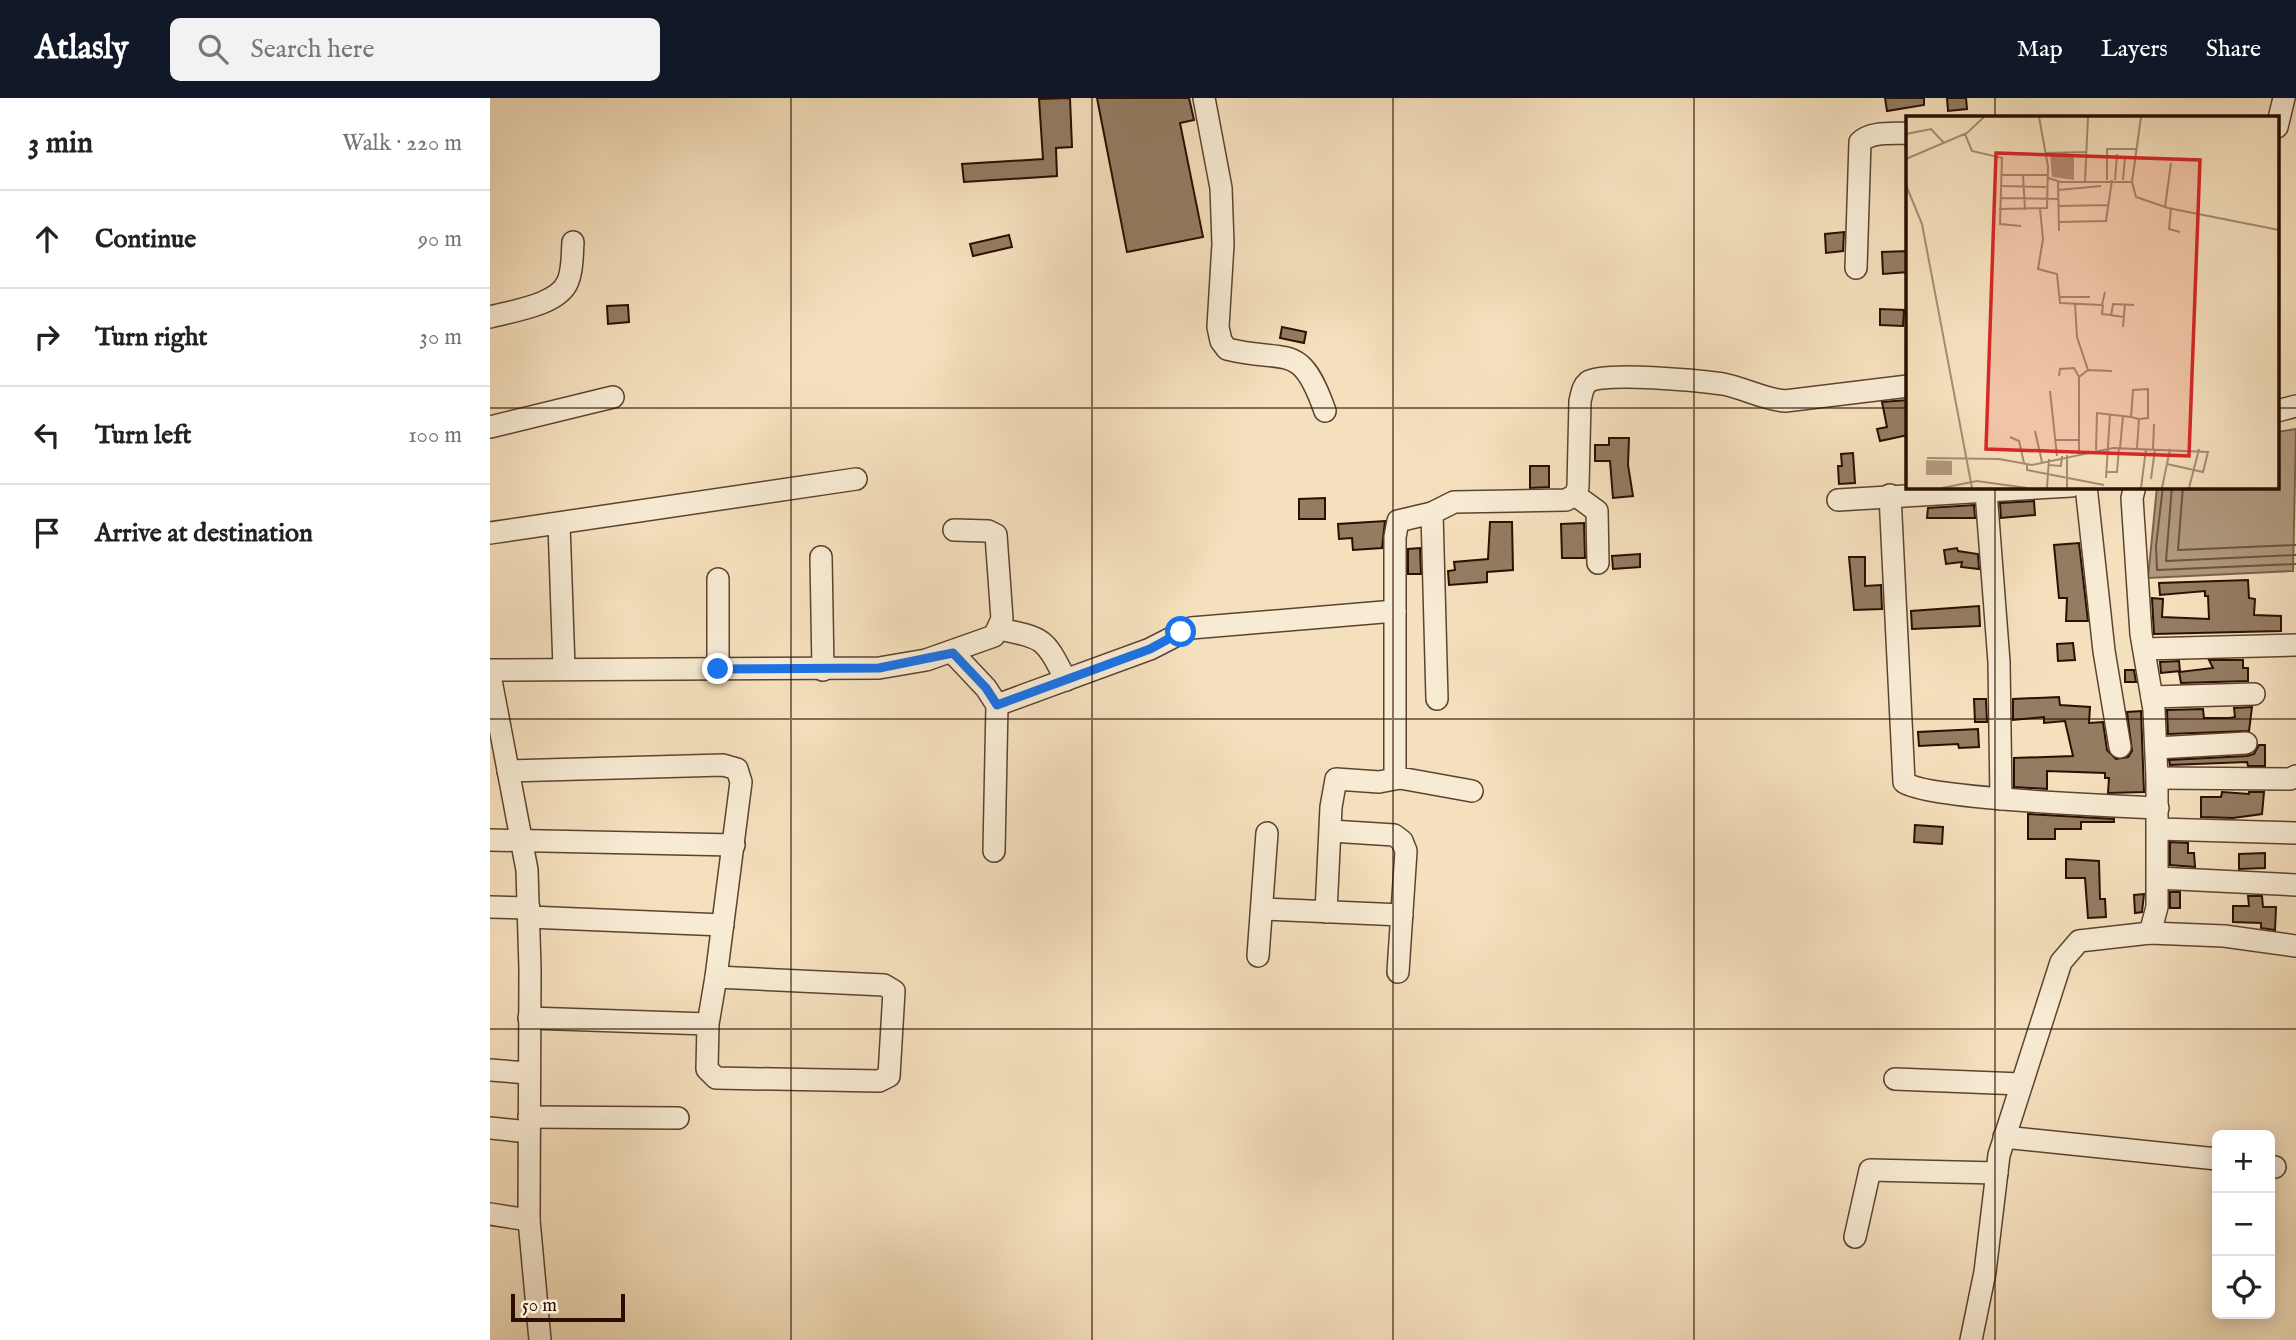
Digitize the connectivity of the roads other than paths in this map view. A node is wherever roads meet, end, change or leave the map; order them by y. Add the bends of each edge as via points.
1 (1204, 98) edge
2 (2284, 98) edge
3 (2278, 123) edge
4 (1906, 133) edge
5 (573, 242) dead end
6 (1856, 268) dead end
7 (490, 317) edge
8 (1906, 386) edge
9 (613, 397) dead end
10 (2296, 406) edge
11 (1325, 411) dead end
12 (2278, 411) edge
13 (490, 427) edge
14 (856, 479) dead end
15 (2031, 488) edge
16 (2086, 488) edge
17 (2135, 488) edge
18 (1986, 492) junction
19 (1575, 495) junction
20 (1889, 495) junction
21 (1838, 500) dead end
22 (1432, 513) junction
23 (559, 524) junction
24 (954, 530) dead end
25 (490, 533) edge
26 (821, 556) dead end
27 (1598, 563) dead end
28 (718, 579) dead end
29 (1395, 611) junction
30 (1000, 629) junction
31 (2296, 645) edge
32 (2144, 649) junction
33 (953, 653) junction
34 (564, 668) junction
35 (718, 669) junction
36 (490, 670) edge
37 (822, 670) junction
38 (490, 675) edge
39 (1066, 680) junction
40 (2254, 694) dead end
41 (2152, 696) junction
42 (1437, 699) dead end
43 (997, 705) junction
44 (2246, 743) dead end
45 (2120, 747) dead end
46 (2156, 748) junction
47 (508, 771) junction
48 (2296, 776) edge
49 (2157, 778) junction
50 (1400, 779) junction
51 (1472, 791) dead end
52 (2001, 799) junction
53 (2158, 819) junction
54 (1331, 831) junction
55 (1267, 833) dead end
56 (2296, 833) edge
57 (490, 839) edge
58 (521, 841) junction
59 (734, 845) junction
60 (994, 851) dead end
61 (2158, 878) junction
62 (2296, 885) edge
63 (490, 907) edge
64 (1263, 909) junction
65 (1326, 912) junction
66 (529, 913) junction
67 (1402, 915) junction
68 (723, 925) junction
69 (2150, 933) junction
70 (2296, 946) edge
71 (1258, 956) dead end
72 (1398, 972) dead end
73 (716, 977) junction
74 (529, 1018) junction
75 (708, 1024) junction
76 (490, 1070) edge
77 (528, 1073) junction
78 (1895, 1079) dead end
79 (2021, 1084) junction
80 (678, 1118) dead end
81 (529, 1124) junction
82 (490, 1128) edge
83 (2004, 1137) junction
84 (2212, 1158) edge
85 (1997, 1172) junction
86 (490, 1214) edge
87 (529, 1220) junction
88 (1855, 1237) dead end
89 (540, 1340) edge
90 (1971, 1340) edge

1 - 11 street via 1221,188 1220,341 1227,349 1289,359 1303,367 1313,377
2 - 3 street
4 - 6 street via 1877,134 1860,142
5 - 7 street via 570,275 561,292
8 - 19 street via 1785,401 1724,385 1632,377 1590,380 1580,401
9 - 13 street
10 - 12 street
14 - 23 street
15 - 18 street
16 - 45 street
17 - 32 street
18 - 20 street
18 - 52 street via 1999,662
19 - 22 street via 1566,500 1454,502
19 - 27 street via 1597,511
20 - 21 street
20 - 52 street via 1904,782 1920,789
22 - 29 street via 1403,518 1396,527
22 - 42 street
23 - 25 street
23 - 34 street
24 - 30 street via 996,535
26 - 37 street
28 - 35 street
29 - 39 street via 1191,628 1150,649
29 - 50 street via 1393,766
30 - 33 street via 994,636
30 - 39 street via 1040,638
31 - 32 street
32 - 41 street
33 - 37 street via 879,668
33 - 43 street
34 - 35 street
34 - 36 street
35 - 37 street
38 - 47 street
39 - 43 street
40 - 41 street
41 - 46 street
43 - 60 street
44 - 46 street
46 - 49 street
47 - 58 street
47 - 59 street via 731,766 741,782
48 - 49 street
49 - 53 street
50 - 51 street
50 - 54 street via 1336,779
52 - 53 street
53 - 56 street
53 - 61 street
54 - 65 street
54 - 67 street via 1394,835 1402,841 1406,851
55 - 64 street
57 - 58 street
58 - 59 street
58 - 66 street
59 - 68 street
61 - 62 street
61 - 69 street
63 - 66 street
64 - 65 street
64 - 71 street
65 - 67 street
66 - 68 street
66 - 74 street
67 - 72 street
68 - 73 street
69 - 70 street via 2224,936
69 - 79 street via 2079,941 2061,962
73 - 75 street
73 - 75 street via 890,986 894,997 890,1076 878,1081 716,1078 706,1069
74 - 75 street
74 - 77 street
76 - 77 street
77 - 81 street
78 - 79 street
79 - 83 street
80 - 81 street
81 - 82 street
81 - 87 street
83 - 84 street
83 - 85 street
85 - 88 street via 1870,1170
85 - 90 street
86 - 87 street
87 - 89 street

